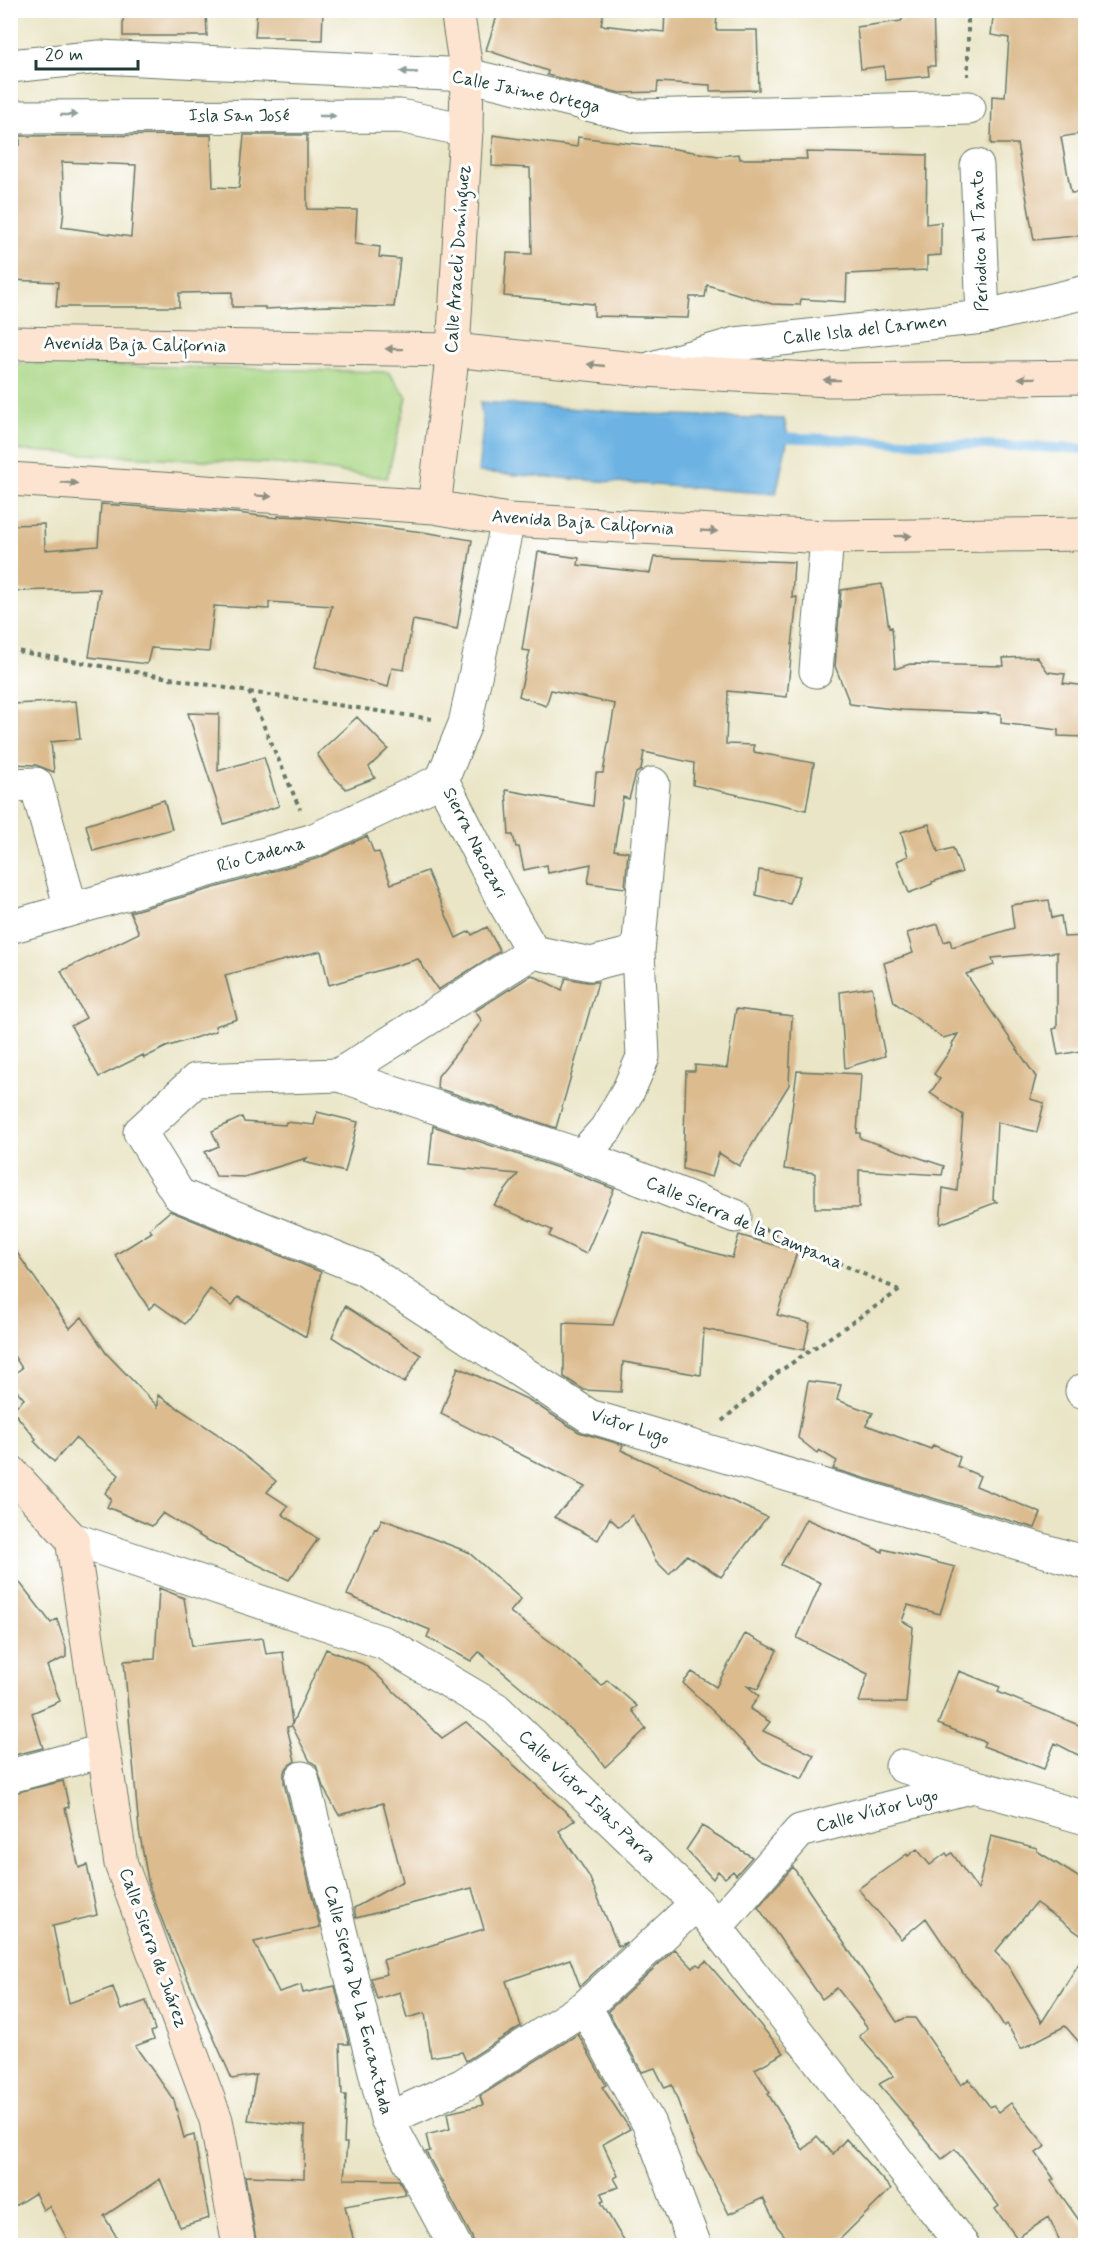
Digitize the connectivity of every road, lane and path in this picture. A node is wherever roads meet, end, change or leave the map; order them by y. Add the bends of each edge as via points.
1 (457, 10) edge
2 (10, 66) edge
3 (467, 75) junction
4 (969, 108) dead end
5 (10, 117) edge
6 (466, 130) junction
7 (978, 165) dead end
8 (1086, 292) edge
9 (983, 317) junction
10 (10, 343) edge
11 (453, 350) junction
12 (644, 370) junction
13 (1086, 377) edge
14 (10, 479) edge
15 (434, 507) junction
16 (508, 520) junction
17 (1086, 534) edge
18 (827, 537) junction
19 (10, 650) edge
20 (816, 671) dead end
21 (249, 692) junction
22 (465, 724) junction
23 (442, 780) junction
24 (653, 784) dead end
25 (10, 785) edge
26 (314, 840) junction
27 (72, 908) junction
28 (10, 927) edge
29 (534, 952) junction
30 (638, 952) junction
31 (339, 1075) junction
32 (582, 1156) junction
33 (735, 1216) joint
34 (691, 1447) junction
35 (10, 1471) edge
36 (72, 1539) junction
37 (1086, 1563) edge
38 (104, 1751) junction
39 (902, 1766) dead end
40 (10, 1776) edge
41 (302, 1778) dead end
42 (973, 1786) junction
43 (1086, 1818) edge
44 (706, 1915) junction
45 (585, 2007) junction
46 (387, 2119) junction
47 (239, 2246) edge
48 (455, 2246) edge
49 (695, 2246) edge
50 (963, 2246) edge

1 - 3 main road, Calle Araceli Domínguez
3 -> 2 street, Calle Jaime Ortega via 100,57
3 - 4 street, Calle Jaime Ortega via 637,116
3 - 6 main road, Calle Araceli Domínguez
5 -> 6 street, Isla San José via 400,116
6 - 11 main road, Calle Araceli Domínguez
7 - 9 street, Periodico al Tanto
8 - 9 street, Calle Isla del Carmen
9 - 12 street, Calle Isla del Carmen via 735,344
11 -> 10 main road, Avenida Baja California
12 -> 11 main road, Avenida Baja California
11 - 15 main road, Calle Araceli Domínguez
13 -> 12 main road, Avenida Baja California via 829,380
14 -> 15 main road, Avenida Baja California
15 - 16 main road, Avenida Baja California
16 -> 18 main road, Avenida Baja California
16 - 22 street, Sierra Nacozari
18 -> 17 main road, Avenida Baja California
18 - 20 street
19 - 21 path
21 - 22 path
21 - 26 path
22 - 23 street, Sierra Nacozari
23 - 26 street, Río Cadena
23 - 29 street, Sierra Nacozari
24 - 30 street
25 - 27 street via 36,784
26 - 27 street, Río Cadena
27 - 28 street, Río Cadena
29 - 30 street via 591,964
29 - 31 street
30 - 32 street via 643,1057 606,1129
31 - 32 street, Calle Sierra de la Campana
31 - 34 street, Victor Lugo via 196,1080 140,1132 179,1195 364,1269 589,1416
32 - 33 street, Calle Sierra de la Campana
33 - 34 path, Calle Sierra de la Campana via 900,1290 777,1373
34 - 37 street, Victor Lugo
35 - 36 main road
36 - 38 main road, Calle Sierra de Juárez
36 - 44 street, Calle Víctor Islas Parra via 384,1643 496,1709
38 - 40 street
38 - 47 main road, Calle Sierra de Juárez via 121,1864 216,2120
39 - 42 street, Calle Víctor Lugo
41 - 46 street, Calle Sierra De La Encantada
42 - 43 street, Calle Víctor Lugo
42 - 44 street, Calle Víctor Lugo via 800,1831
44 - 45 street, Calle Víctor Lugo
44 - 50 street, Calle Víctor Islas Parra
45 - 46 street, Calle Víctor Lugo via 463,2085
45 - 49 street via 649,2124
46 - 48 street, Calle Sierra De La Encantada

